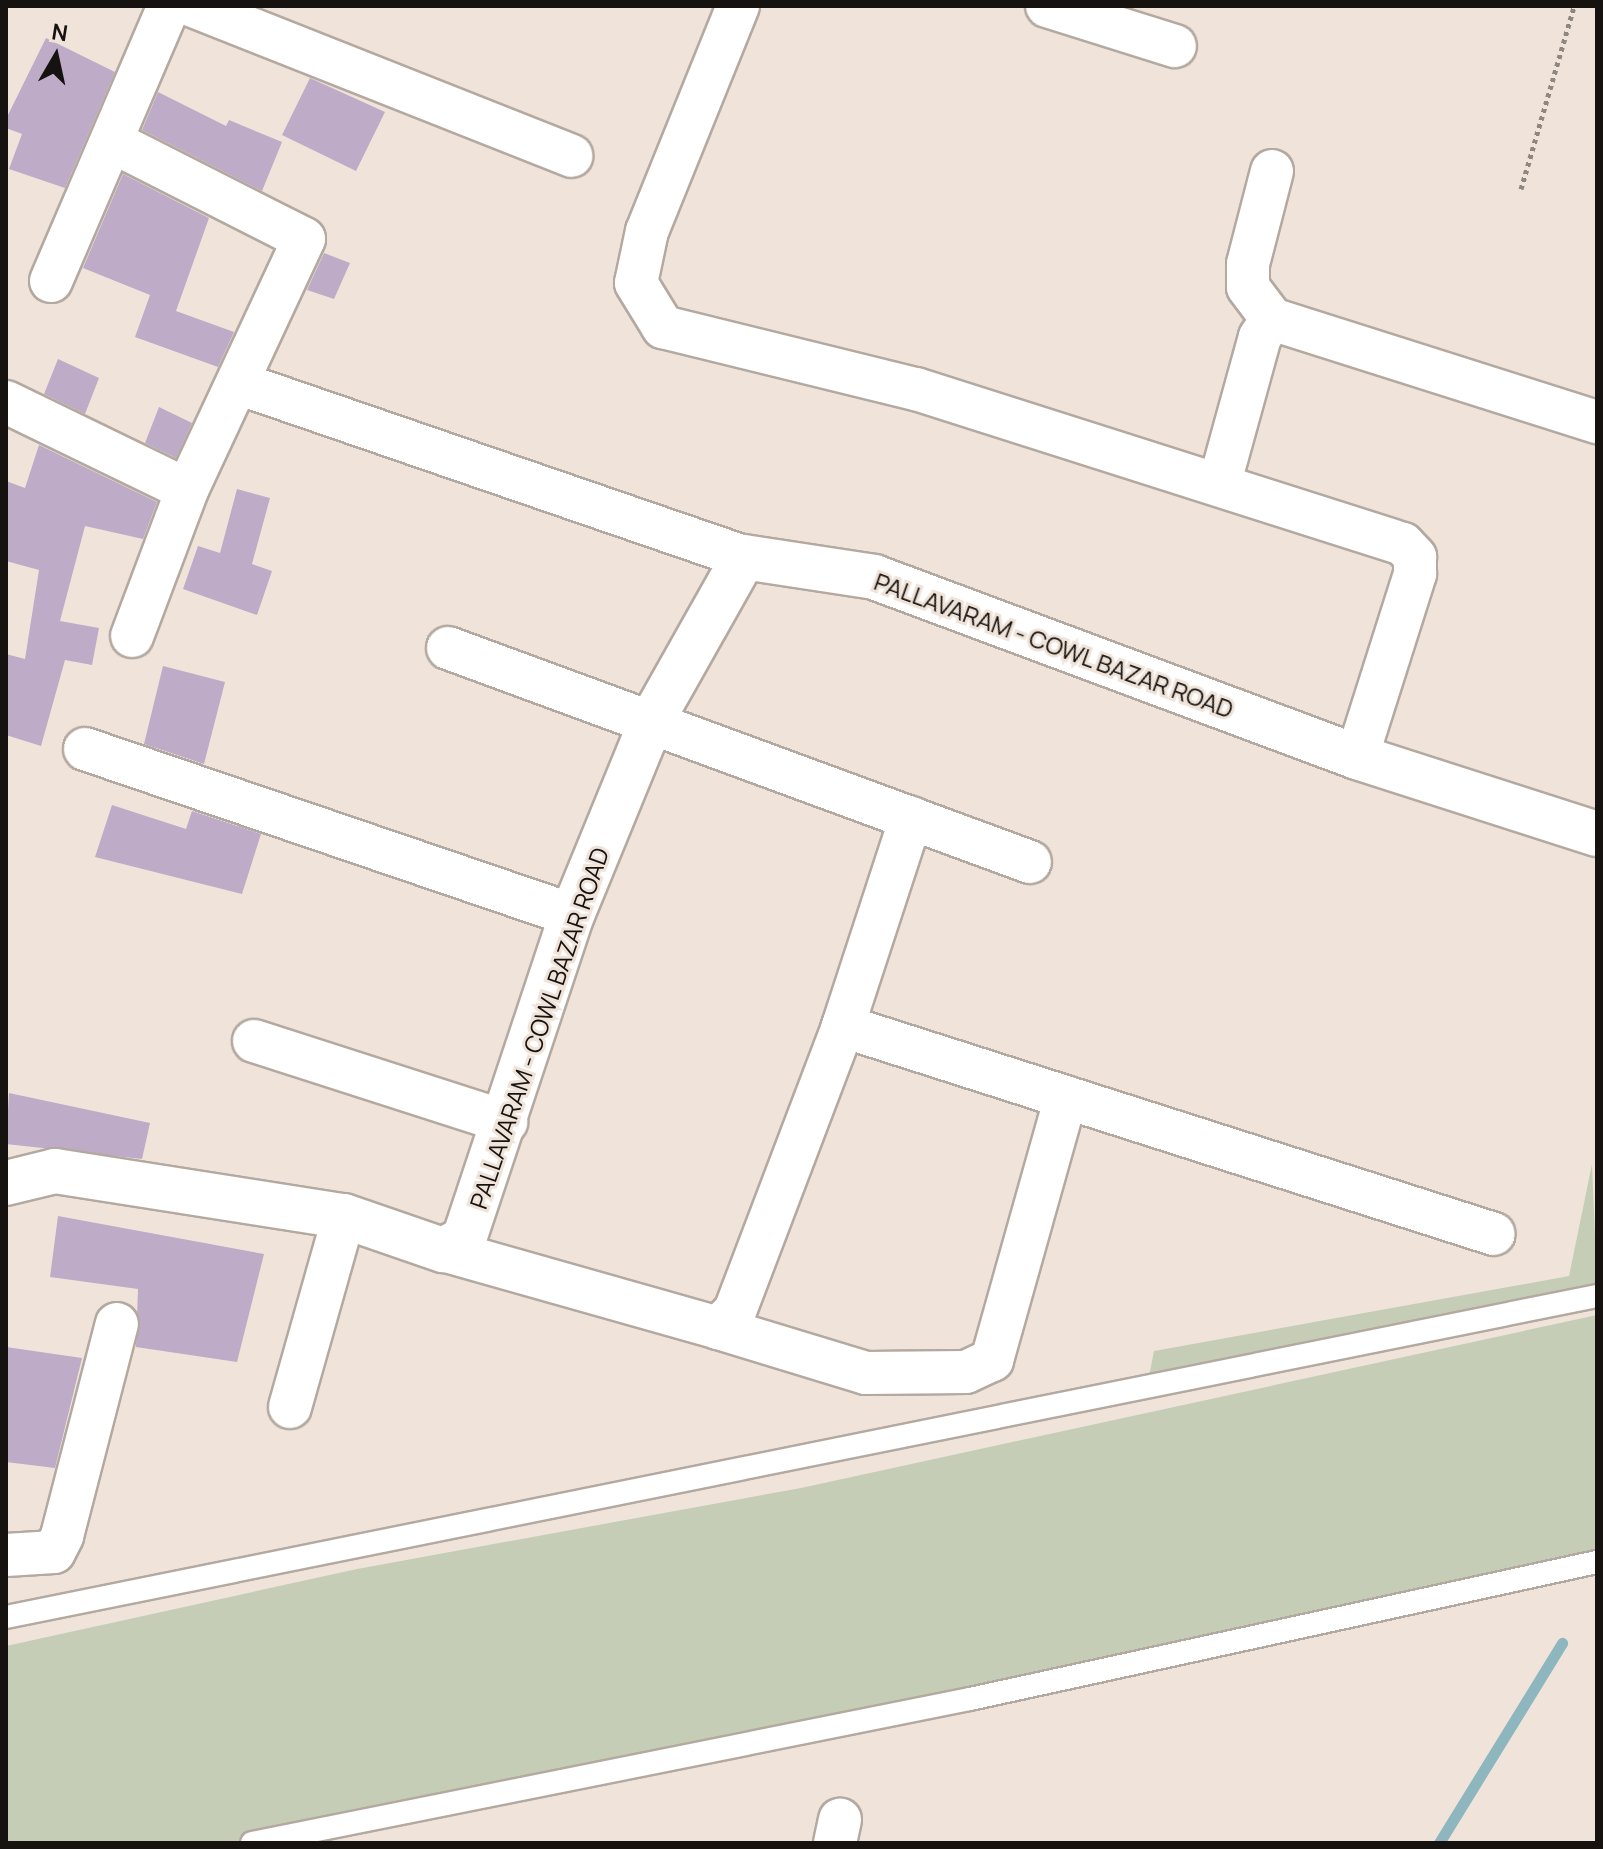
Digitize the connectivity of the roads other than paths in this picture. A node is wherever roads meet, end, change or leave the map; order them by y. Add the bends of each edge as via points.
1 (169, 6) edge
2 (193, 6) edge
3 (738, 6) edge
4 (1047, 6) edge
5 (1175, 46) dead end
6 (113, 142) junction
7 (571, 156) dead end
8 (1272, 171) dead end
9 (51, 281) dead end
10 (1272, 319) junction
11 (238, 383) junction
12 (6, 402) edge
13 (1597, 422) edge
14 (1220, 482) junction
15 (187, 490) junction
16 (744, 557) junction
17 (132, 636) dead end
18 (448, 648) dead end
19 (651, 722) junction
20 (85, 749) dead end
21 (1357, 757) junction
22 (911, 818) junction
23 (1597, 834) edge
24 (1030, 862) dead end
25 (572, 915) junction
26 (843, 1026) junction
27 (254, 1041) dead end
28 (1066, 1097) junction
29 (506, 1122) junction
30 (6, 1183) edge
31 (344, 1216) junction
32 (1494, 1234) dead end
33 (443, 1250) junction
34 (1597, 1296) edge
35 (117, 1324) dead end
36 (718, 1328) junction
37 (290, 1407) dead end
38 (6, 1555) edge
39 (1597, 1562) edge
40 (6, 1617) edge
41 (252, 1843) edge

1 - 6 street
2 - 7 street
3 - 14 street via 647,231 636,283 663,327 916,389
4 - 5 street
6 - 9 street
6 - 11 street via 304,239
8 - 10 street via 1248,264 1248,287
10 - 13 street
10 - 14 street via 1260,337
11 - 15 street
11 - 16 street
12 - 15 street
14 - 21 street via 1403,544 1415,557
15 - 17 street
16 - 19 street, PALLAVARAM - COWL BAZAR ROAD
16 - 21 street, PALLAVARAM - COWL BAZAR ROAD via 874,577
18 - 19 street
19 - 22 street
19 - 25 street, PALLAVARAM - COWL BAZAR ROAD
20 - 25 street
21 - 23 street, PALLAVARAM - COWL BAZAR ROAD
22 - 24 street
22 - 26 street
25 - 29 street, PALLAVARAM - COWL BAZAR ROAD
26 - 28 street
26 - 36 street via 735,1311
27 - 29 street
28 - 32 street
28 - 36 street via 992,1360 966,1372 866,1373
29 - 33 street, PALLAVARAM - COWL BAZAR ROAD via 475,1218 464,1239
30 - 31 street via 55,1171
31 - 33 street
31 - 37 street
33 - 36 street
34 - 40 lane
35 - 38 street via 58,1544 36,1558
39 - 41 lane via 970,1699

